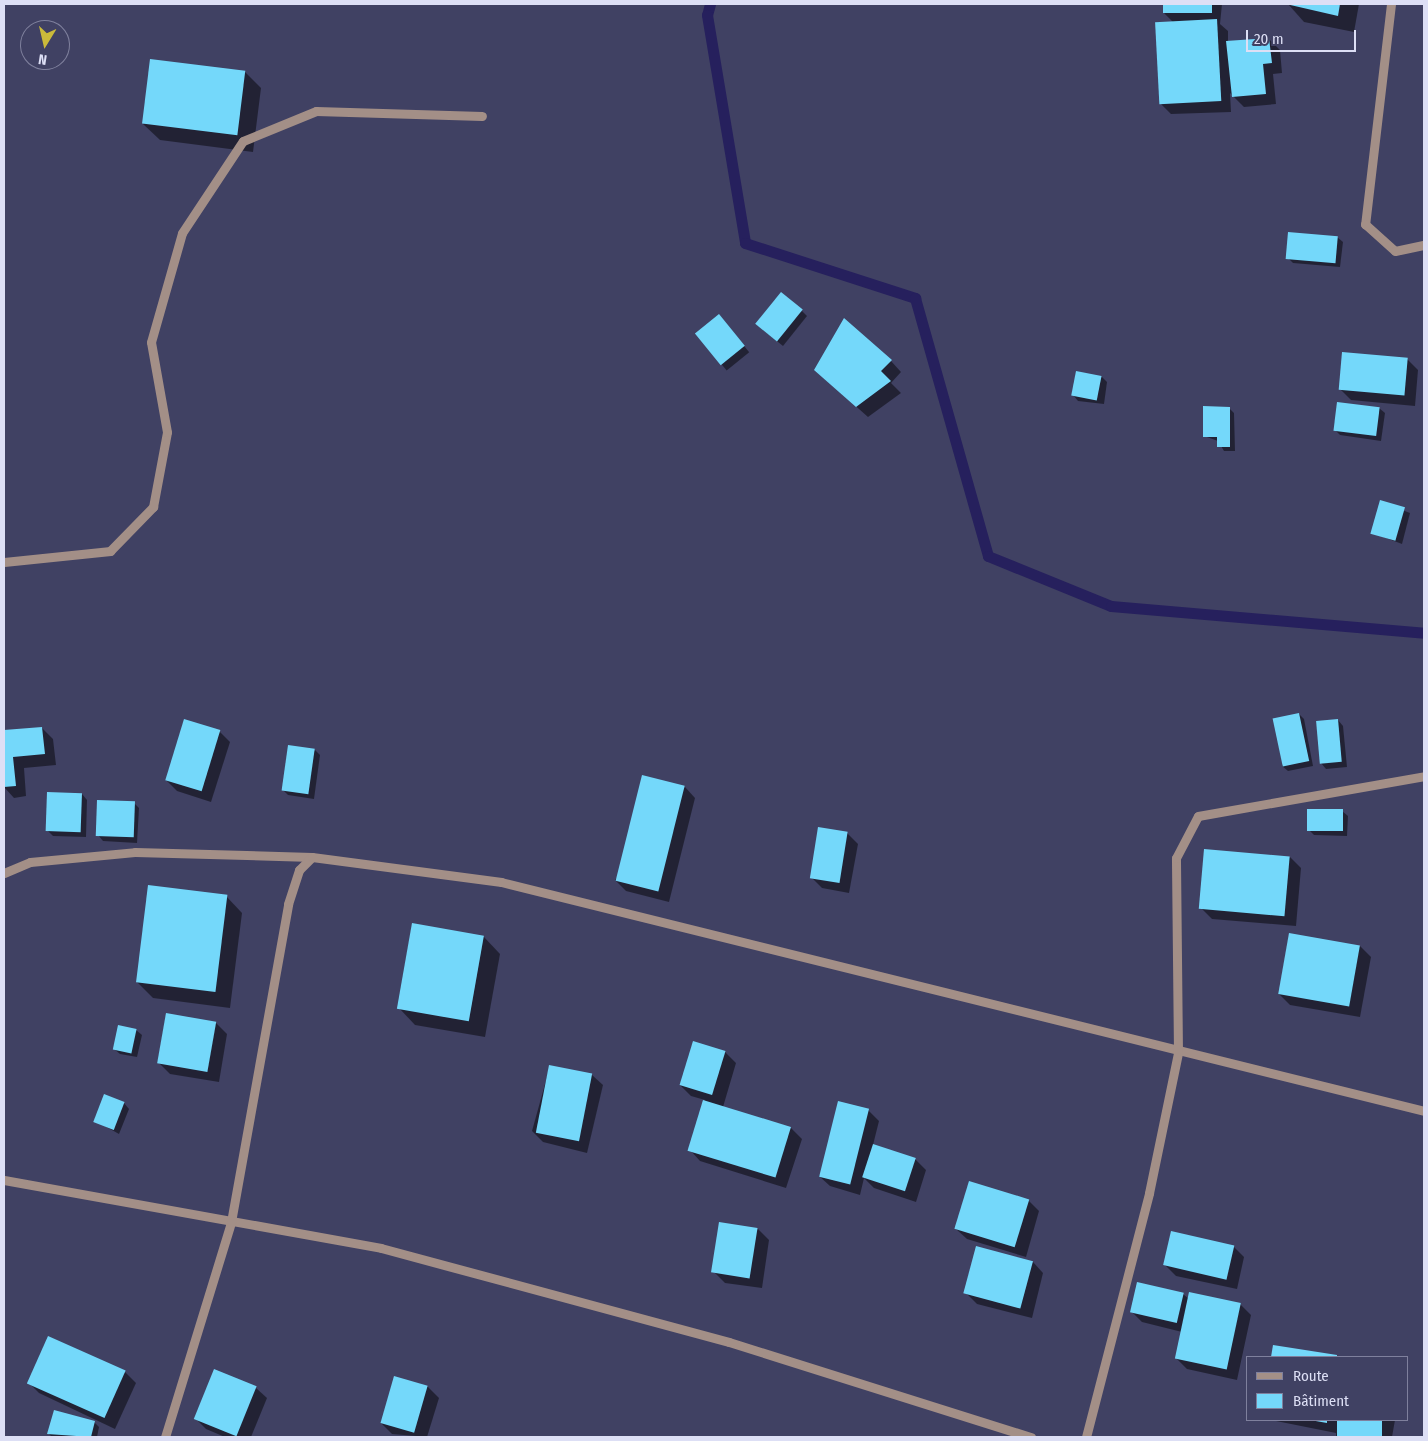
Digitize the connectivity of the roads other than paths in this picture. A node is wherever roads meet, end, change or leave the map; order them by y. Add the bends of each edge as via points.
1 (1391, 4) edge
2 (482, 116) dead end
3 (1424, 245) edge
4 (4, 562) edge
5 (1424, 776) edge
6 (312, 857) junction
7 (4, 873) edge
8 (1178, 1053) junction
9 (1424, 1111) edge
10 (4, 1180) edge
11 (231, 1222) junction
12 (165, 1437) edge
13 (1031, 1437) edge
14 (1086, 1437) edge

1 - 3 street via 1365,224 1395,251
2 - 4 street via 316,111 243,141 182,234 150,342 167,432 153,507 110,551
5 - 8 street via 1198,816 1176,858
6 - 7 street via 135,852 30,862
6 - 8 street via 501,882
6 - 11 street via 298,870 288,904
8 - 9 street
8 - 14 street via 1149,1193
10 - 11 street
11 - 12 street
11 - 13 street via 380,1248 729,1342

